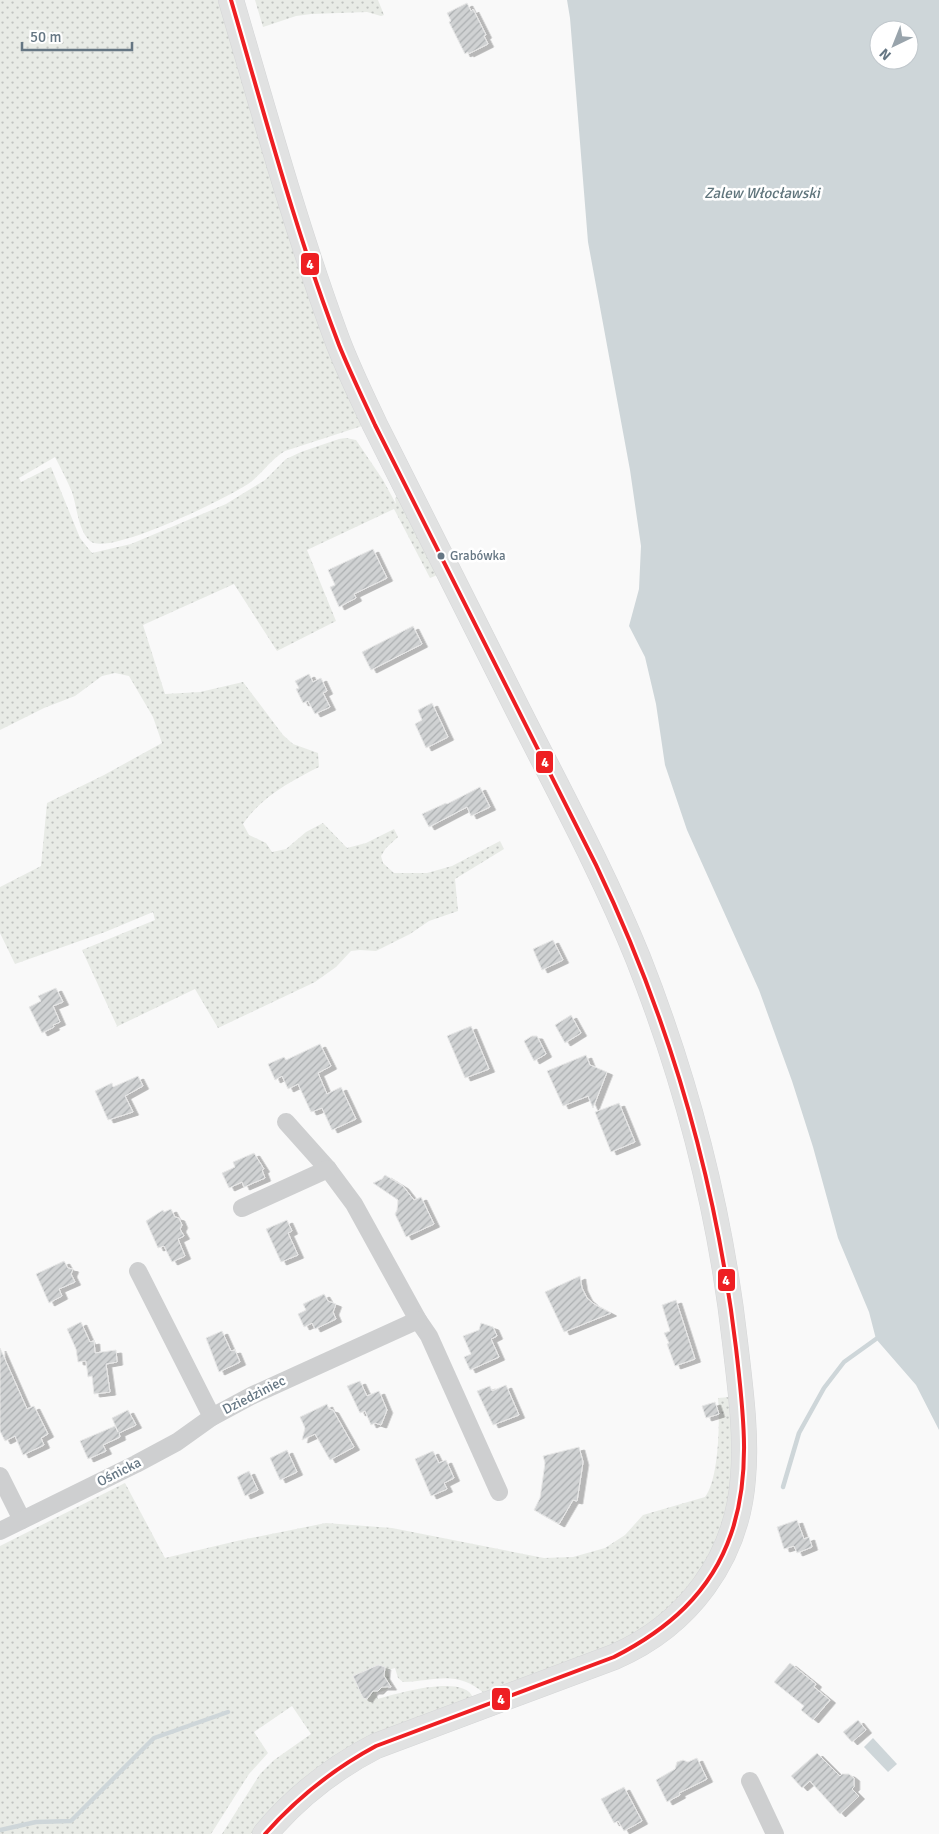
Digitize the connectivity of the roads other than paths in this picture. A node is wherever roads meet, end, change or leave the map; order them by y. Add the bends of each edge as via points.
1 (231, 0) edge
2 (286, 1122) dead end
3 (328, 1169) junction
4 (242, 1208) dead end
5 (138, 1271) dead end
6 (418, 1320) junction
7 (212, 1417) junction
8 (0, 1476) edge
9 (499, 1492) dead end
10 (22, 1520) junction
11 (0, 1531) edge
12 (750, 1781) dead end
13 (265, 1834) edge
14 (776, 1834) edge

1 - 13 street via 302,236 350,372 579,831 637,956 686,1096 707,1177 726,1267 744,1450 742,1491 729,1540 712,1574 674,1621 645,1642 614,1657 356,1756 321,1779
2 - 3 street
3 - 4 street
3 - 6 street via 354,1204
5 - 7 street, Dziedziniec
6 - 7 street, Dziedziniec via 261,1391
6 - 9 street via 429,1336
7 - 10 street, Ośnicka via 177,1442
8 - 10 street
10 - 11 street, Ośnicka
12 - 14 street

